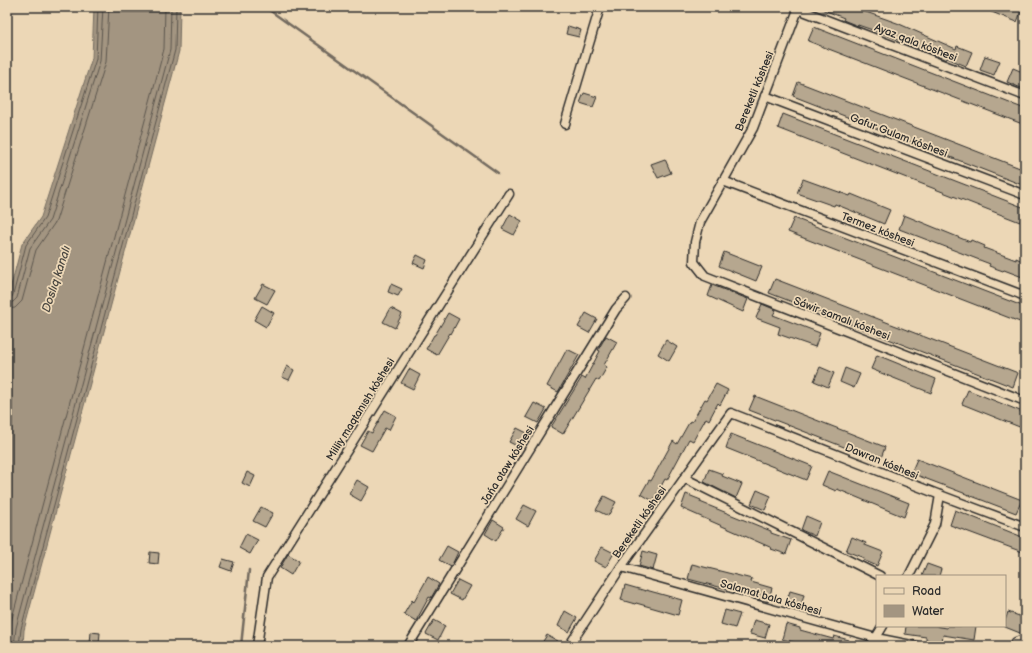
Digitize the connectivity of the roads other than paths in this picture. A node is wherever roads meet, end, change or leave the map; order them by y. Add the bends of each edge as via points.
1 (600, 7) edge
2 (799, 8) edge
3 (766, 96) junction
4 (1025, 96) edge
5 (565, 124) dead end
6 (723, 181) junction
7 (509, 194) dead end
8 (1025, 195) edge
9 (700, 222) joint
10 (1025, 296) edge
11 (626, 298) dead end
12 (1025, 401) edge
13 (731, 413) joint
14 (684, 478) junction
15 (940, 495) junction
16 (1025, 527) edge
17 (621, 567) junction
18 (878, 575) edge
19 (910, 575) edge
20 (882, 627) edge
21 (876, 638) junction
22 (1023, 641) edge
23 (257, 646) edge
24 (408, 646) edge
25 (569, 646) edge
26 (871, 646) edge
27 (916, 646) edge
28 (1013, 646) edge

1 - 5 street
2 - 3 street, Bereketli kóshesi
2 - 4 street, Ayaz qala kóshesi
3 - 6 street, Bereketli kóshesi via 753,128
3 - 8 street, Gafur Gulam kóshesi
6 - 9 street, Bereketli kóshesi
6 - 10 street, Termez kóshesi
7 - 23 street, Milliy maqtanısh kóshesi via 268,576
9 - 12 street, Sáwir samalı kóshesi via 694,262 705,276
11 - 24 street, Jańa otaw kóshesi via 616,309
13 - 14 street, Bereketli kóshesi
13 - 15 street, Dawran kóshesi
14 - 17 street, Bereketli kóshesi
14 - 18 street
15 - 16 street, Dawran kóshesi
15 - 19 street via 935,524
17 - 21 street, Salamat bala kóshesi
17 - 25 street, Bereketli kóshesi
20 - 21 street
21 - 26 street
21 - 27 street, Salamat bala kóshesi
22 - 28 street via 1016,642

